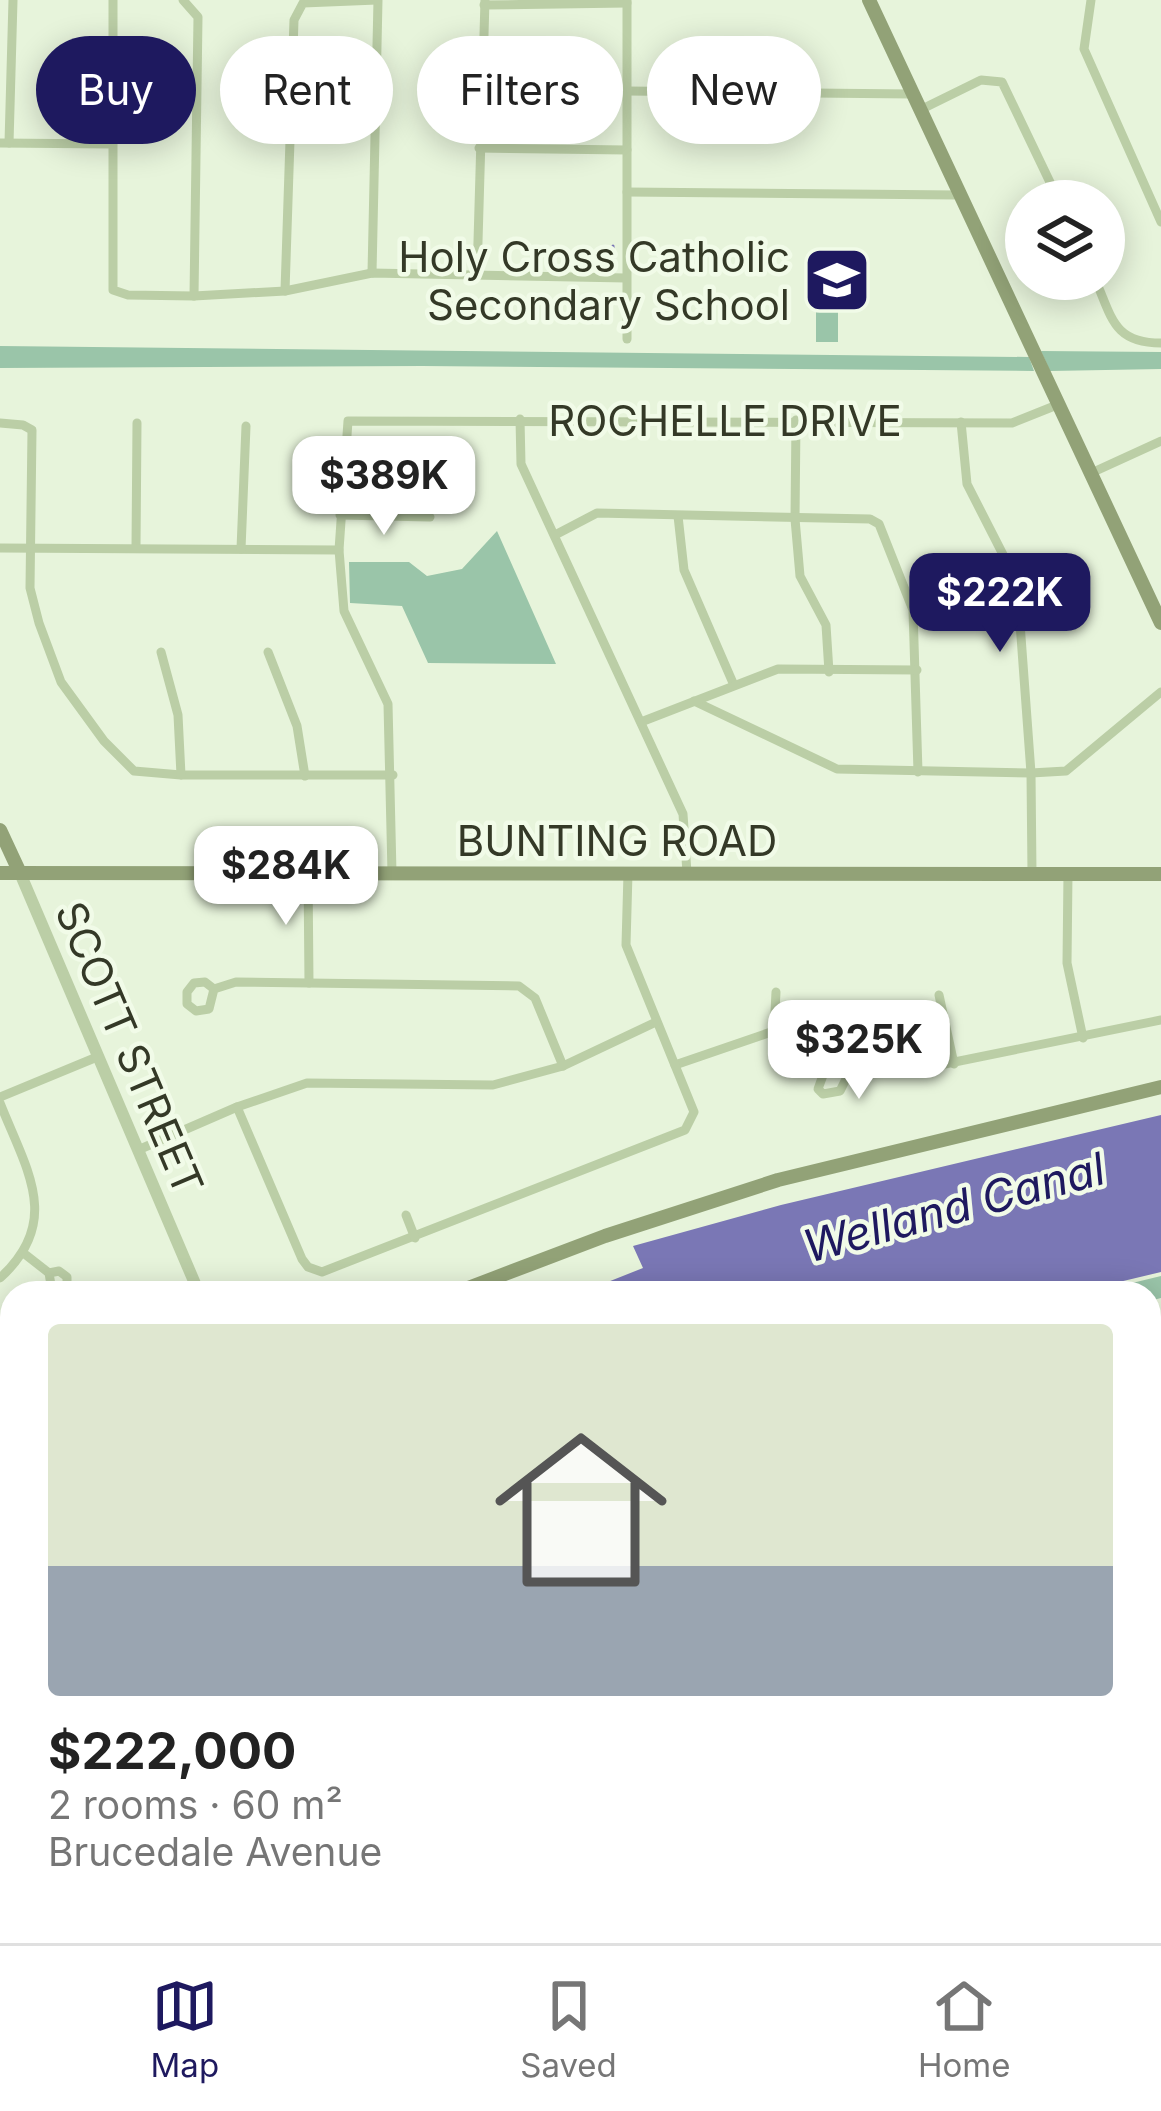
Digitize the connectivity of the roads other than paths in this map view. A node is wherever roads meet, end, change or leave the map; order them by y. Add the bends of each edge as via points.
1 (13, 0) edge
2 (113, 0) edge
3 (183, 0) edge
4 (378, 0) edge
5 (869, 0) edge
6 (1090, 0) edge
7 (484, 2) edge
8 (627, 2) edge
9 (0, 16) edge
10 (13, 16) junction
11 (113, 36) edge
12 (627, 91) junction
13 (913, 94) junction
14 (920, 110) junction
15 (4, 143) edge
16 (36, 143) edge
17 (112, 144) edge
18 (479, 148) junction
19 (627, 150) junction
20 (1050, 180) edge
21 (627, 192) junction
22 (958, 195) junction
23 (1161, 222) edge
24 (372, 274) junction
25 (477, 276) junction
26 (626, 278) junction
27 (285, 291) junction
28 (194, 296) junction
29 (1105, 300) edge
30 (627, 339) dead end
31 (1161, 343) edge
32 (1057, 405) junction
33 (520, 419) junction
34 (796, 420) junction
35 (962, 422) junction
36 (0, 423) edge
37 (137, 423) dead end
38 (246, 425) dead end
39 (1161, 441) edge
40 (1089, 474) junction
41 (340, 515) junction
42 (677, 516) junction
43 (430, 517) dead end
44 (795, 519) junction
45 (555, 535) junction
46 (32, 546) junction
47 (136, 547) junction
48 (0, 548) edge
49 (241, 549) junction
50 (339, 550) junction
51 (1160, 619) edge
52 (161, 652) dead end
53 (268, 652) dead end
54 (917, 670) junction
55 (829, 672) junction
56 (733, 683) junction
57 (1161, 692) edge
58 (694, 701) junction
59 (641, 722) junction
60 (918, 772) junction
61 (1031, 773) junction
62 (181, 775) junction
63 (393, 775) junction
64 (305, 776) junction
65 (0, 830) edge
66 (0, 873) edge
67 (20, 873) junction
68 (308, 873) junction
69 (392, 873) junction
70 (628, 873) junction
71 (687, 873) junction
72 (1068, 873) junction
73 (1032, 874) junction
74 (1161, 874) edge
75 (309, 983) junction
76 (214, 989) dead end
77 (776, 992) dead end
78 (940, 994) dead end
79 (1161, 1020) edge
80 (656, 1022) junction
81 (774, 1031) junction
82 (1083, 1038) junction
83 (833, 1048) junction
84 (859, 1055) junction
85 (97, 1057) junction
86 (953, 1064) junction
87 (675, 1065) junction
88 (563, 1066) junction
89 (1161, 1087) edge
90 (0, 1100) edge
91 (237, 1108) junction
92 (138, 1150) junction
93 (406, 1215) dead end
94 (415, 1238) junction
95 (26, 1255) junction
96 (50, 1274) dead end
97 (0, 1278) edge
98 (194, 1281) edge
99 (487, 1281) edge

1 - 10 street
2 - 11 street
3 - 28 street via 198,17
4 - 24 street
4 - 27 street via 303,3 293,20
5 - 13 main road
6 - 23 street via 1084,49
7 - 8 street
7 - 18 street
8 - 12 street
9 - 10 street
10 - 15 street
12 - 13 street
12 - 19 street
13 - 14 main road
14 - 20 street via 981,80 1002,82
14 - 22 main road
15 - 16 street
17 - 28 street via 113,290
18 - 19 street
18 - 25 street
19 - 21 street
21 - 22 street
21 - 26 street
22 - 32 main road
24 - 25 street
24 - 27 street
25 - 26 street
26 - 30 street
27 - 28 street
29 - 31 street via 1128,338
32 - 35 street, ROCHELLE DRIVE via 1012,423
32 - 40 main road
33 - 34 street, ROCHELLE DRIVE
33 - 41 street, ROCHELLE DRIVE via 348,421
33 - 45 street via 521,464
34 - 35 street, ROCHELLE DRIVE
34 - 44 street
35 - 61 street via 968,484 1017,582
36 - 46 street via 32,430
37 - 47 street
38 - 49 street
39 - 40 street
40 - 51 main road
41 - 43 street
41 - 50 street, ROCHELLE DRIVE
42 - 44 street
42 - 45 street via 598,513
42 - 56 street via 684,569
44 - 54 street via 879,524 913,610
44 - 55 street via 800,576 826,625
45 - 59 street
46 - 47 street
46 - 48 street
46 - 62 street via 30,588 62,682 134,771
47 - 49 street
49 - 50 street
50 - 63 street, ROCHELLE DRIVE via 344,611 388,704
52 - 62 street via 178,715
53 - 64 street via 297,726
54 - 55 street
54 - 60 street
55 - 56 street via 778,669
56 - 58 street
57 - 61 street via 1066,770
58 - 59 street
58 - 60 street via 837,770
59 - 71 street via 683,814
60 - 61 street
61 - 73 street
62 - 64 street
63 - 64 street
63 - 69 street, ROCHELLE DRIVE
65 - 67 main road, SCOTT STREET
66 - 67 main road, BUNTING ROAD
67 - 68 main road, BUNTING ROAD
67 - 85 street, SCOTT STREET
68 - 69 main road, BUNTING ROAD
68 - 75 street
69 - 70 main road, BUNTING ROAD
70 - 71 main road, BUNTING ROAD
70 - 80 street via 626,945
71 - 73 main road, BUNTING ROAD
72 - 73 main road, BUNTING ROAD
72 - 74 main road, BUNTING ROAD
72 - 82 street via 1067,963
75 - 76 street
75 - 88 street via 519,986 535,998
77 - 81 street
78 - 86 street
79 - 82 street
80 - 87 street
80 - 88 street
81 - 83 street
81 - 87 street
82 - 86 street
83 - 84 street
83 - 84 street via 823,1094 840,1091
84 - 86 street via 889,1067
85 - 90 street
85 - 92 street, SCOTT STREET
87 - 94 street via 694,1112 686,1130
88 - 91 street via 493,1085 307,1083
89 - 99 main road via 778,1180
90 - 95 street via 35,1193
91 - 92 street
91 - 94 street via 308,1267 329,1271
92 - 98 street, SCOTT STREET
93 - 94 street
95 - 96 street
95 - 97 street

